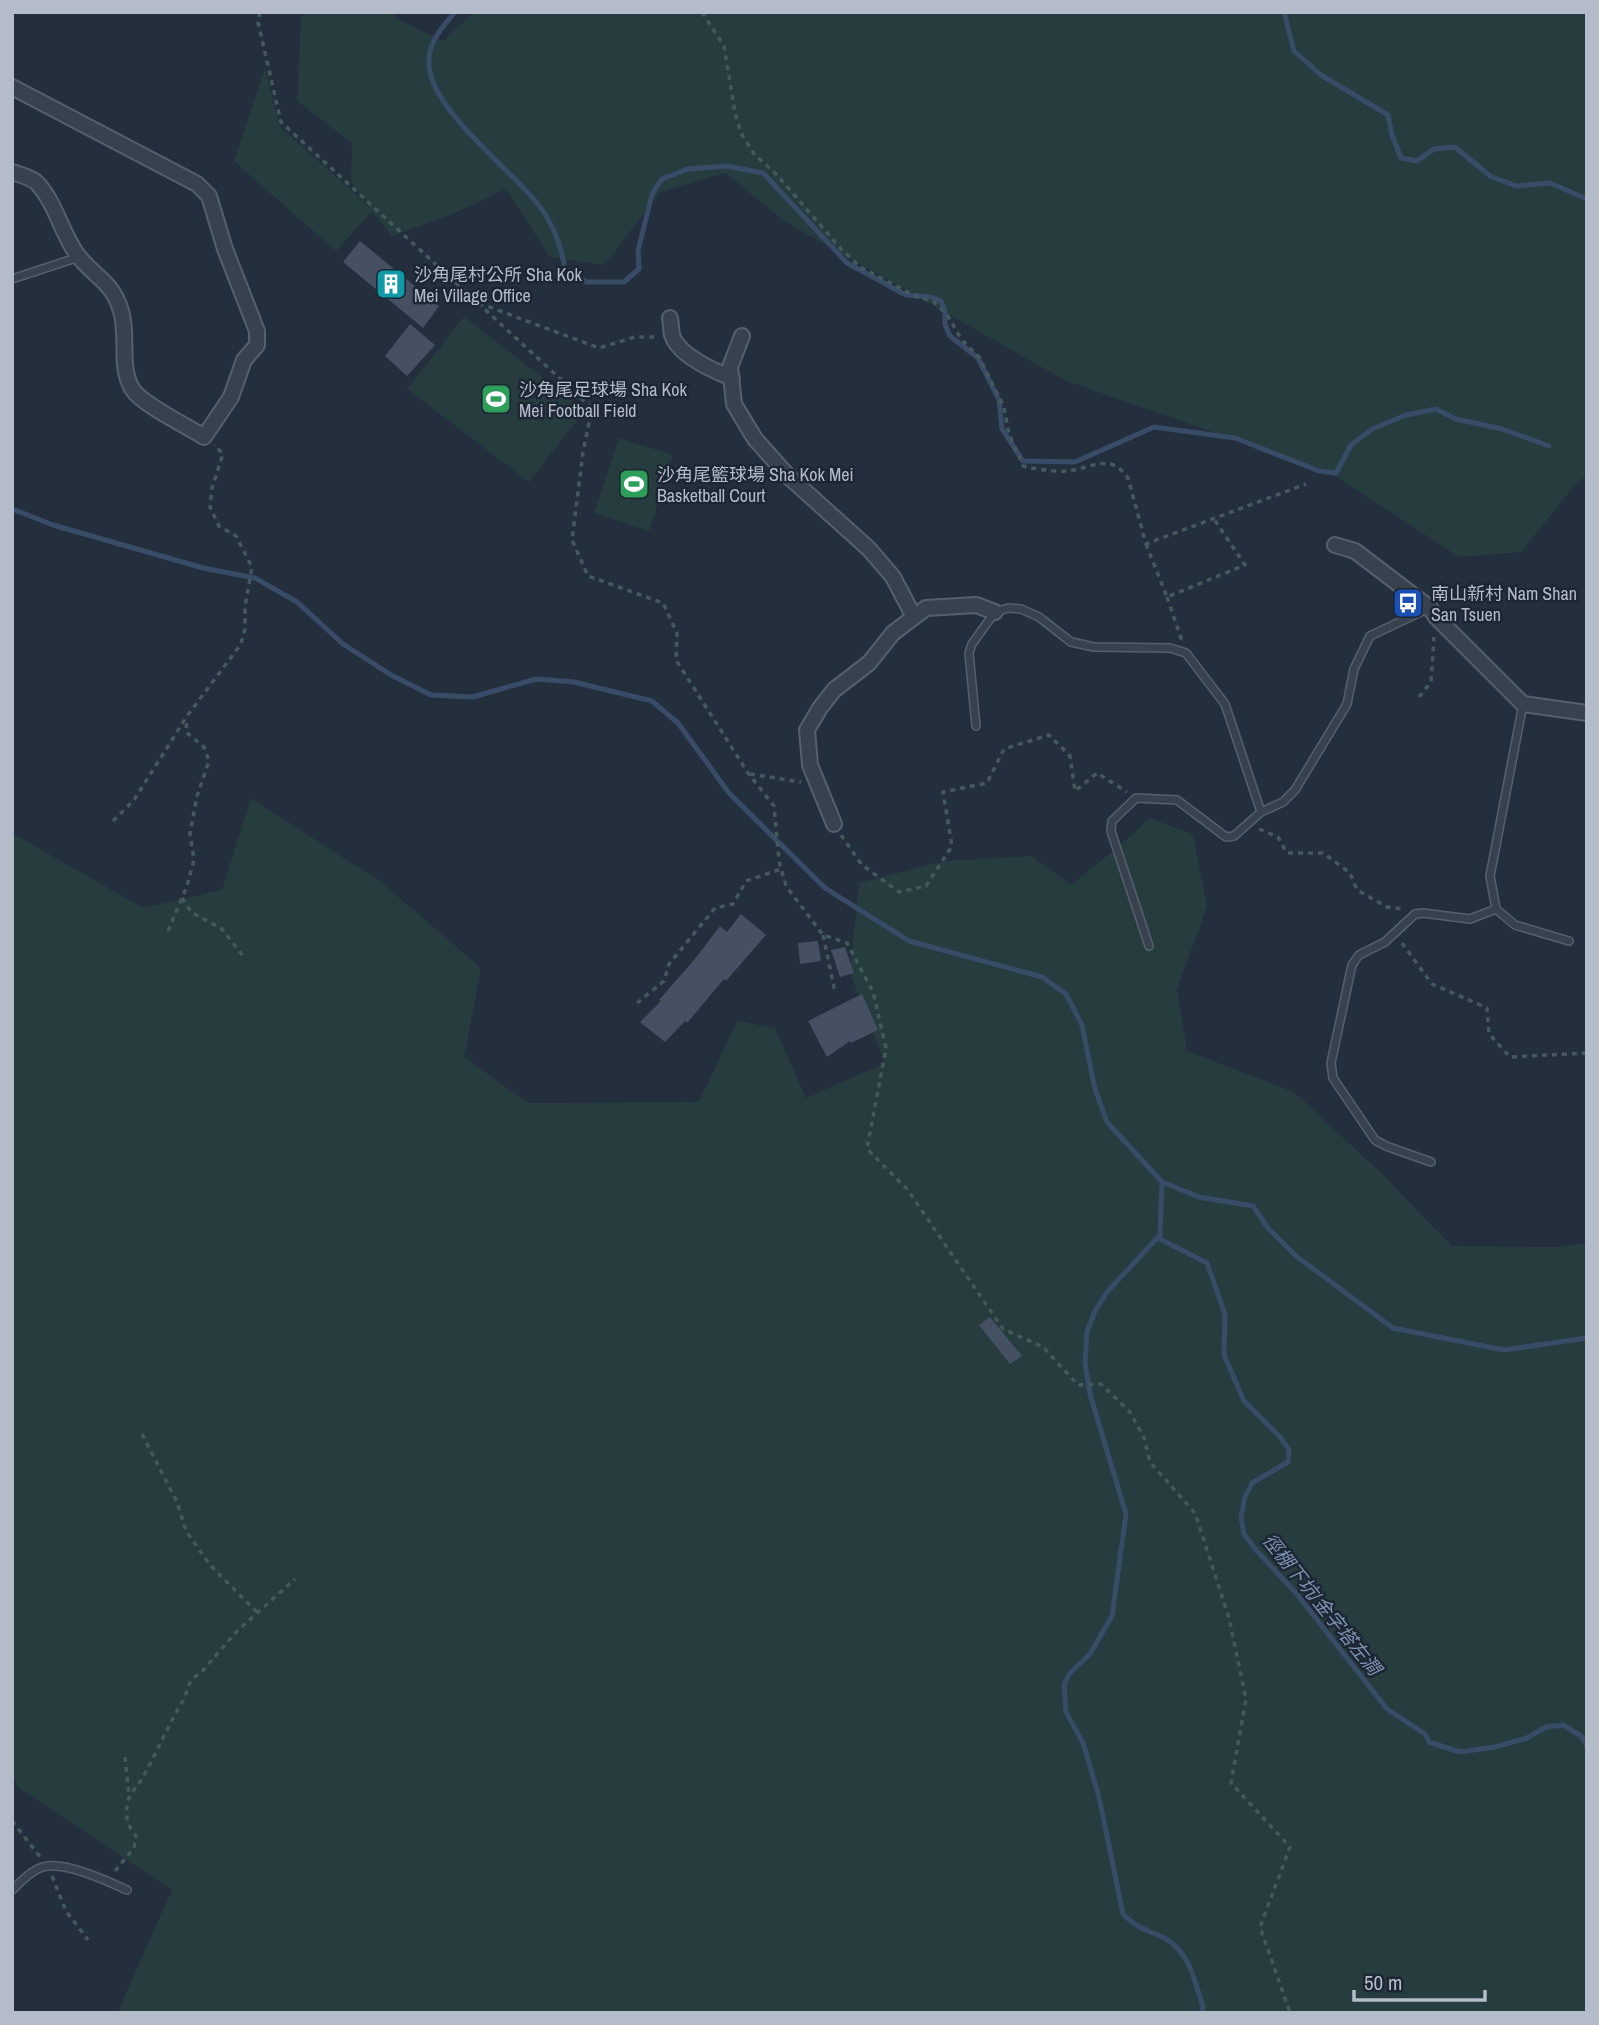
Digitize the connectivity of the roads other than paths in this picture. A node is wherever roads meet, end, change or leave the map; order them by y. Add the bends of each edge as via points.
1 (12, 87) edge
2 (12, 173) edge
3 (79, 257) junction
4 (12, 279) edge
5 (670, 318) dead end
6 (742, 336) dead end
7 (732, 378) junction
8 (1335, 545) dead end
9 (995, 612) junction
10 (1433, 612) junction
11 (914, 617) junction
12 (1523, 704) junction
13 (1587, 713) edge
14 (976, 726) dead end
15 (1261, 812) junction
16 (834, 824) road end
17 (1496, 909) junction
18 (1569, 941) dead end
19 (1149, 946) dead end
20 (1431, 1162) dead end
21 (127, 1890) dead end
22 (12, 1891) edge

1 - 3 street via 197,184 209,196 257,331 257,345 244,360 230,397 205,437 133,390 116,296
2 - 3 street via 35,180
3 - 4 lane
5 - 7 street via 673,338 701,365
6 - 7 street via 730,367
7 - 11 street via 734,404 755,439 788,476 869,549 893,577
8 - 10 street via 1355,551
9 - 11 street via 976,605 952,606 926,608
9 - 14 lane via 969,653
9 - 15 lane via 1021,609 1040,617 1071,642 1094,647 1170,648 1186,653 1225,704
10 - 12 street
10 - 15 lane via 1370,636 1354,669 1347,704 1295,790 1283,802
11 - 16 street via 834,691 807,730 810,765
12 - 13 street
12 - 17 lane via 1490,876
15 - 19 lane via 1234,836 1226,837 1177,800 1136,798 1112,821 1111,831
17 - 18 lane via 1515,925
17 - 20 lane via 1470,919 1423,913 1409,918 1352,965 1331,1063 1333,1079 1375,1140
21 - 22 lane via 48,1866 35,1870

